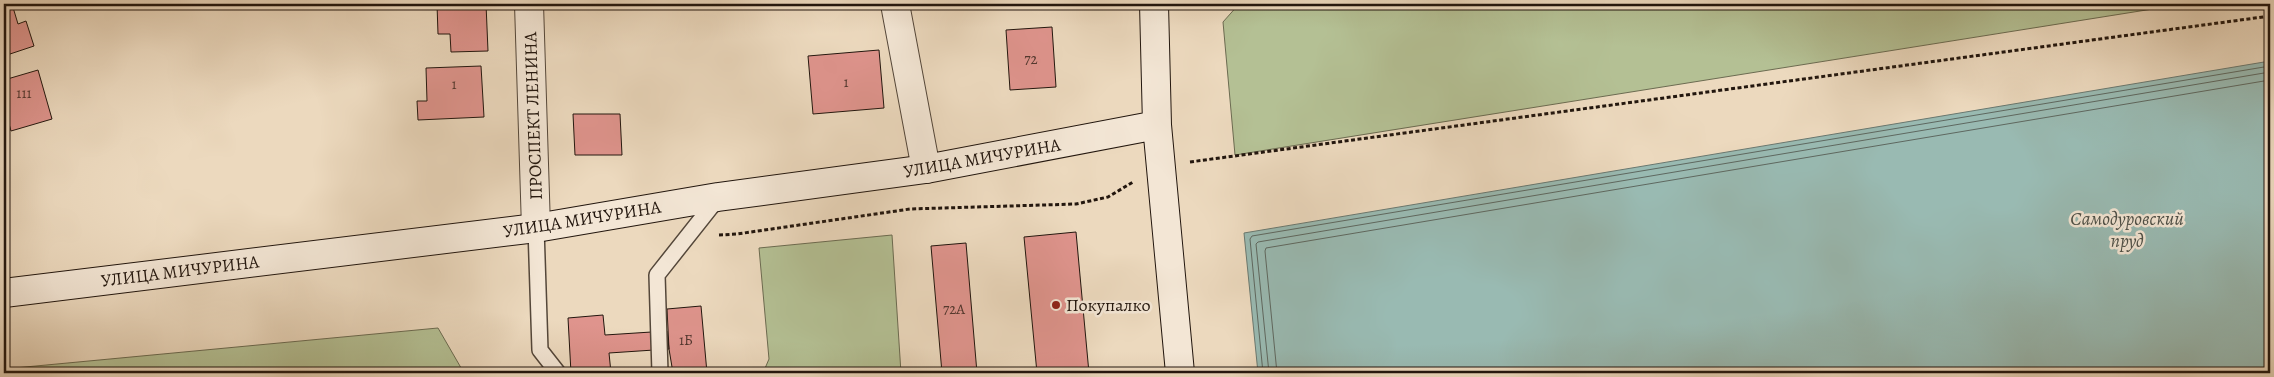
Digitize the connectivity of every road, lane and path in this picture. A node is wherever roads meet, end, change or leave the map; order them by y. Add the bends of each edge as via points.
1 (529, 4) edge
2 (895, 4) edge
3 (1154, 4) edge
4 (1157, 124) junction
5 (926, 170) junction
6 (718, 197) junction
7 (536, 228) junction
8 (4, 293) edge
9 (558, 373) edge
10 (660, 373) edge
11 (1180, 373) edge

1 - 7 street, ПРОСПЕКТ ЛЕНИНА
2 - 5 street
3 - 4 street
4 - 5 street, УЛИЦА МИЧУРИНА
4 - 11 street
5 - 6 street, УЛИЦА МИЧУРИНА
6 - 7 street, УЛИЦА МИЧУРИНА
6 - 10 lane via 658,275
7 - 8 street, УЛИЦА МИЧУРИНА
7 - 9 lane via 540,350

